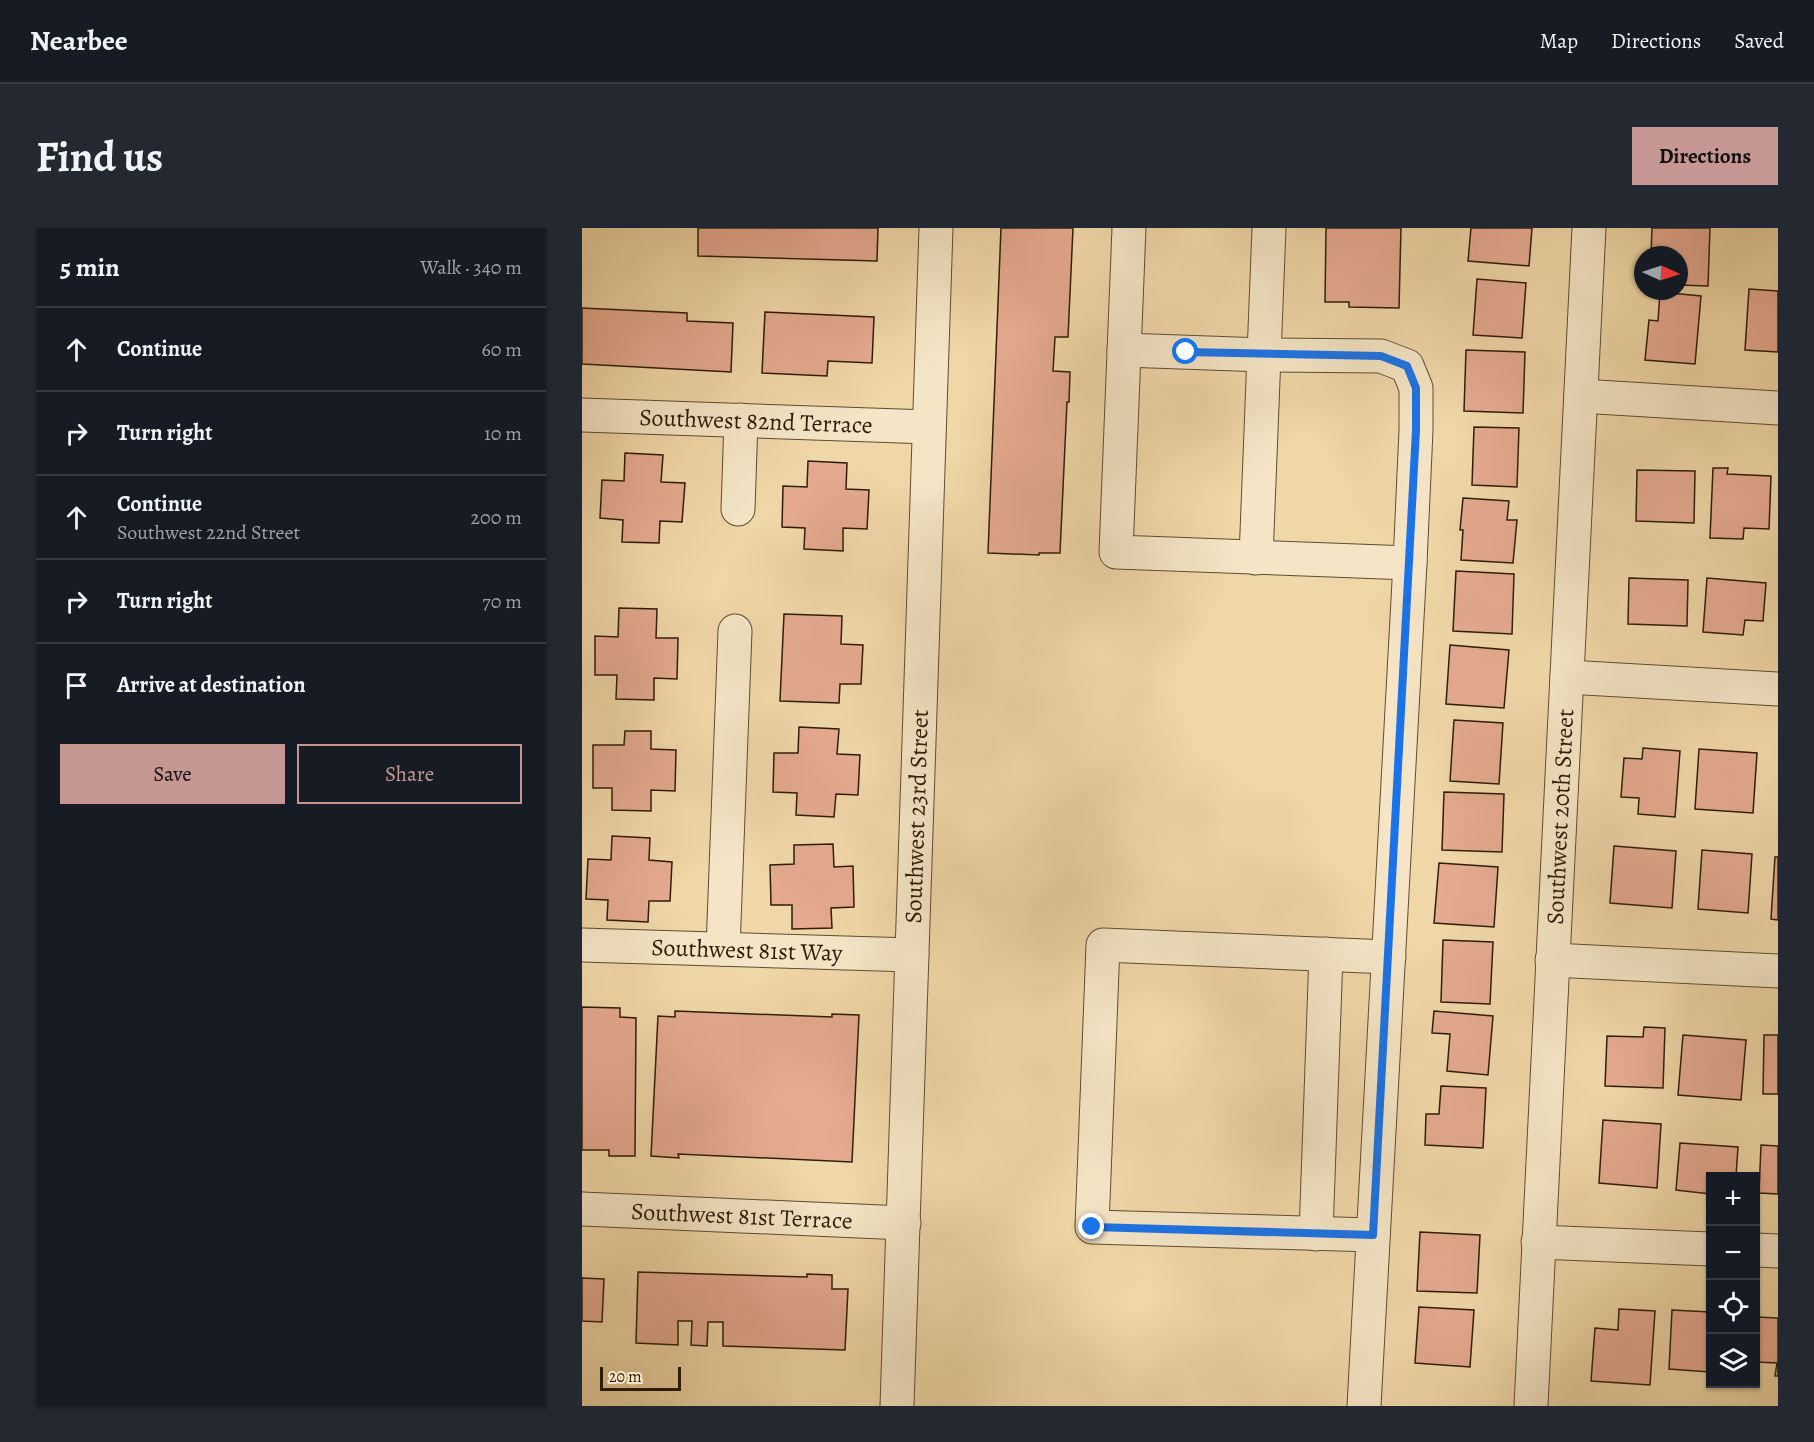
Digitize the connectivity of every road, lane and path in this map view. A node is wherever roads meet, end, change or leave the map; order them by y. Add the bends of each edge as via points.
1 (936, 228) edge
2 (1129, 228) edge
3 (1269, 228) edge
4 (1589, 228) edge
5 (1124, 350) junction
6 (1264, 355) junction
7 (1581, 396) junction
8 (1778, 408) edge
9 (582, 415) edge
10 (741, 420) junction
11 (929, 427) junction
12 (738, 509) dead end
13 (1256, 558) junction
14 (1410, 563) junction
15 (735, 631) dead end
16 (1567, 677) junction
17 (1778, 689) edge
18 (582, 945) edge
19 (723, 949) junction
20 (1326, 954) junction
21 (912, 955) junction
22 (1389, 957) junction
23 (1552, 960) junction
24 (1778, 971) edge
25 (582, 1209) edge
26 (904, 1223) junction
27 (1316, 1234) junction
28 (1373, 1235) junction
29 (1538, 1242) junction
30 (1706, 1249) edge
31 (1760, 1250) edge
32 (1778, 1251) edge
33 (897, 1406) edge
34 (1364, 1406) edge
35 (1531, 1406) edge

1 - 11 street, Southwest 23rd Street
2 - 5 street
3 - 6 street
4 - 7 street, Southwest 20th Street
5 - 6 street
5 - 13 street via 1116,552
6 - 13 street
6 - 14 street via 1381,356 1407,366 1416,388
7 - 8 street
7 - 16 street, Southwest 20th Street
9 - 10 street, Southwest 82nd Terrace
10 - 11 street, Southwest 82nd Terrace
10 - 12 street
11 - 21 street, Southwest 23rd Street
13 - 14 street
14 - 22 street
15 - 19 street
16 - 17 street
16 - 23 street, Southwest 20th Street
18 - 19 street, Southwest 81st Way
19 - 21 street, Southwest 81st Way
20 - 22 street
20 - 27 street
20 - 27 street via 1103,945 1092,1227
21 - 26 street, Southwest 23rd Street
22 - 28 street
23 - 24 street
23 - 29 street, Southwest 20th Street
25 - 26 street, Southwest 81st Terrace
26 - 33 street, Southwest 23rd Street
27 - 28 street
28 - 34 street
29 - 30 street
29 - 35 street, Southwest 20th Street
31 - 32 street

